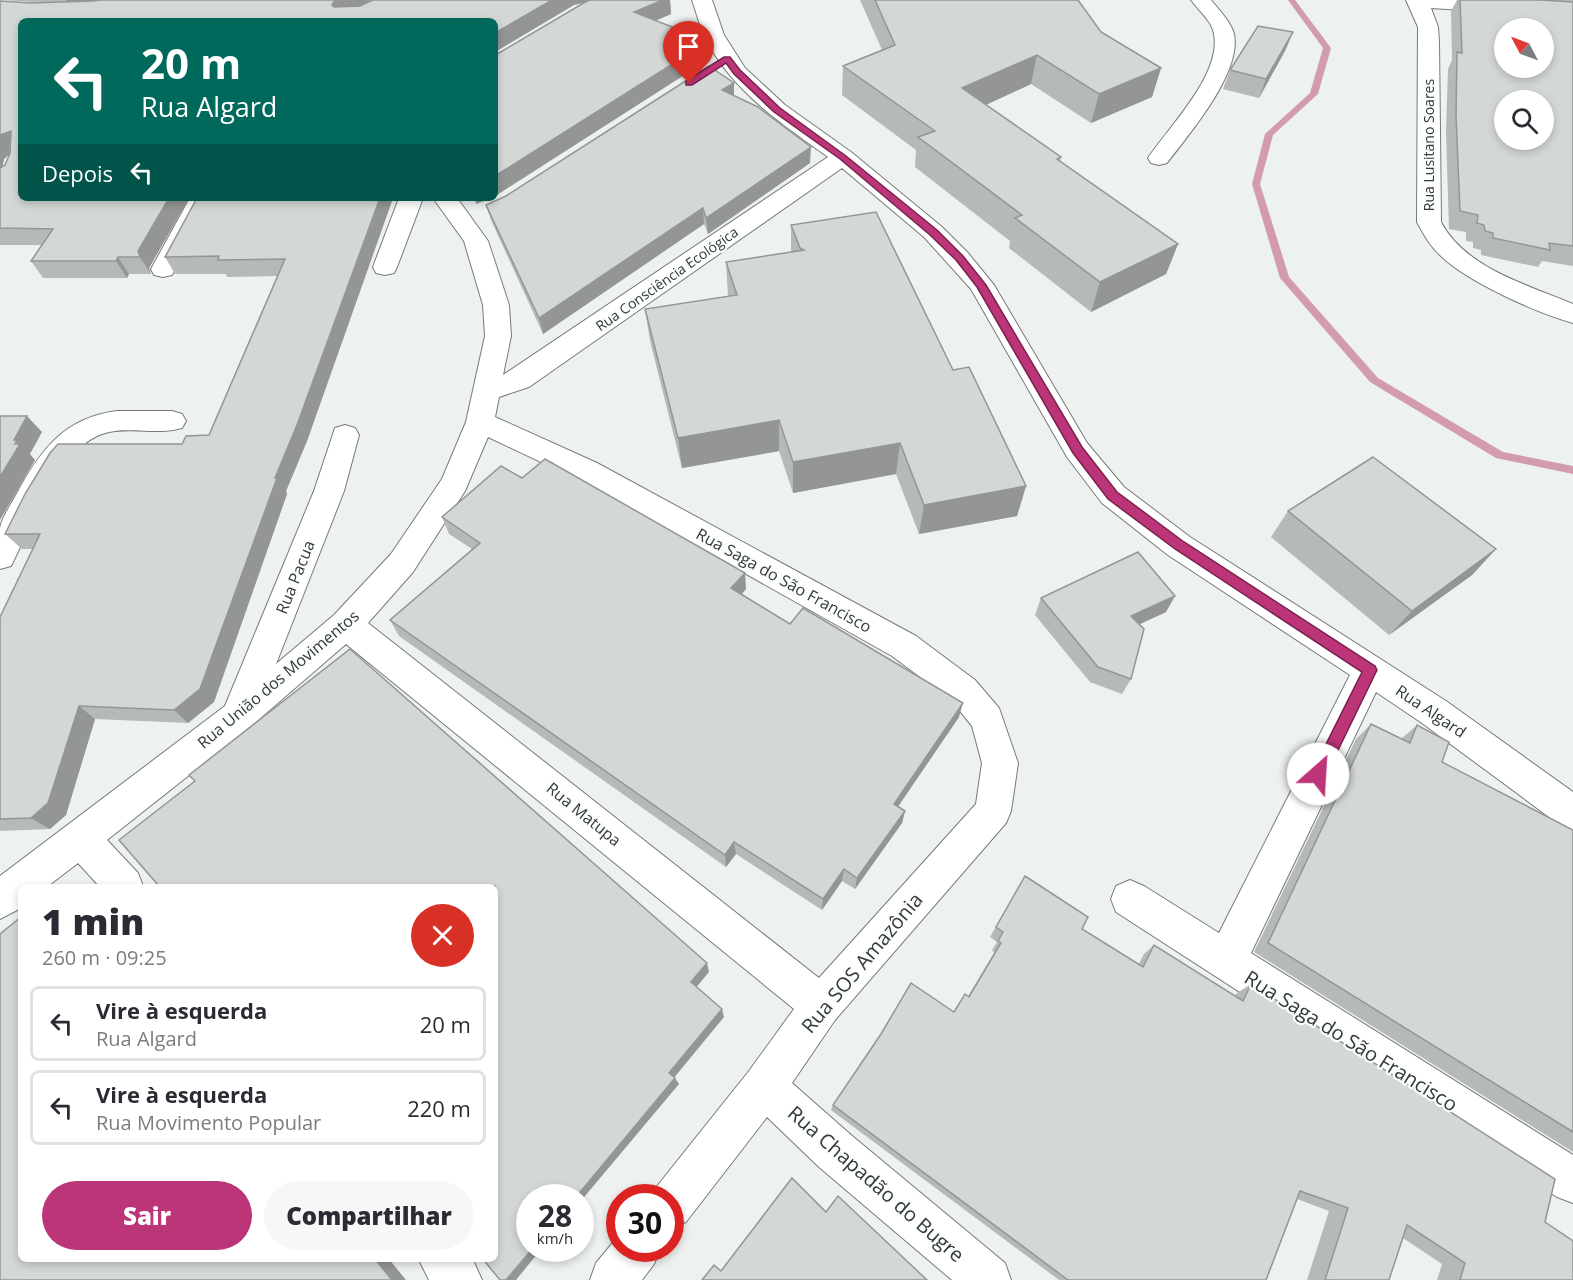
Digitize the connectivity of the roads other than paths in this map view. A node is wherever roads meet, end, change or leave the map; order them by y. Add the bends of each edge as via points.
1 (702, 0) edge
2 (1201, 0) edge
3 (1417, 1) edge
4 (1573, 11) edge
5 (843, 158) junction
6 (1160, 158) dead end
7 (200, 201) edge
8 (410, 201) edge
9 (462, 211) edge
10 (385, 267) dead end
11 (163, 269) dead end
12 (1573, 314) edge
13 (487, 392) junction
14 (172, 421) dead end
15 (480, 422) junction
16 (345, 435) dead end
17 (0, 557) edge
18 (346, 625) junction
19 (1370, 670) junction
20 (238, 716) junction
21 (993, 811) joint
22 (1573, 813) edge
23 (80, 838) junction
24 (21, 884) edge
25 (122, 884) edge
26 (18, 886) edge
27 (1130, 899) dead end
28 (0, 900) edge
29 (1226, 962) junction
30 (821, 1006) junction
31 (764, 1086) junction
32 (1573, 1181) edge
33 (684, 1188) edge
34 (444, 1262) edge
35 (627, 1262) edge
36 (459, 1280) edge
37 (613, 1280) edge
38 (988, 1280) edge

1 - 5 street, Rua Algard via 714,35 717,65 737,72 777,110
2 - 6 street via 1224,33 1224,53 1217,74
3 - 4 street
3 - 12 street, Rua Lusitano Soares via 1428,27 1429,42 1432,232 1458,257
5 - 13 street, Rua Consciência Ecológica via 519,380
5 - 19 street, Rua Algard via 933,232 981,285 1077,450 1113,495 1179,546
7 - 11 street
8 - 10 street
9 - 13 street, Rua União dos Movimentos via 496,305 498,336
13 - 15 street, Rua União dos Movimentos
14 - 17 street via 116,421 85,429 66,443 39,483
15 - 18 street, Rua União dos Movimentos via 455,483 402,563
15 - 21 street, Rua Saga do São Francisco via 608,482 904,646 963,690 987,719 1000,763
16 - 20 street, Rua Pacua via 324,502
18 - 20 street, Rua União dos Movimentos
18 - 30 street, Rua Matupa
19 - 22 street, Rua Algard
19 - 29 street
20 - 23 street, Rua União dos Movimentos
21 - 30 street, Rua SOS Amazônia
23 - 24 street, Rua União dos Movimentos
23 - 25 street
26 - 28 street, Rua União dos Movimentos
27 - 29 street, Rua Saga do São Francisco
29 - 32 street, Rua Saga do São Francisco
30 - 31 street, Rua SOS Amazônia
31 - 33 street, Rua SOS Amazônia
31 - 38 street, Rua Chapadão do Bugre
34 - 36 street
35 - 37 street

